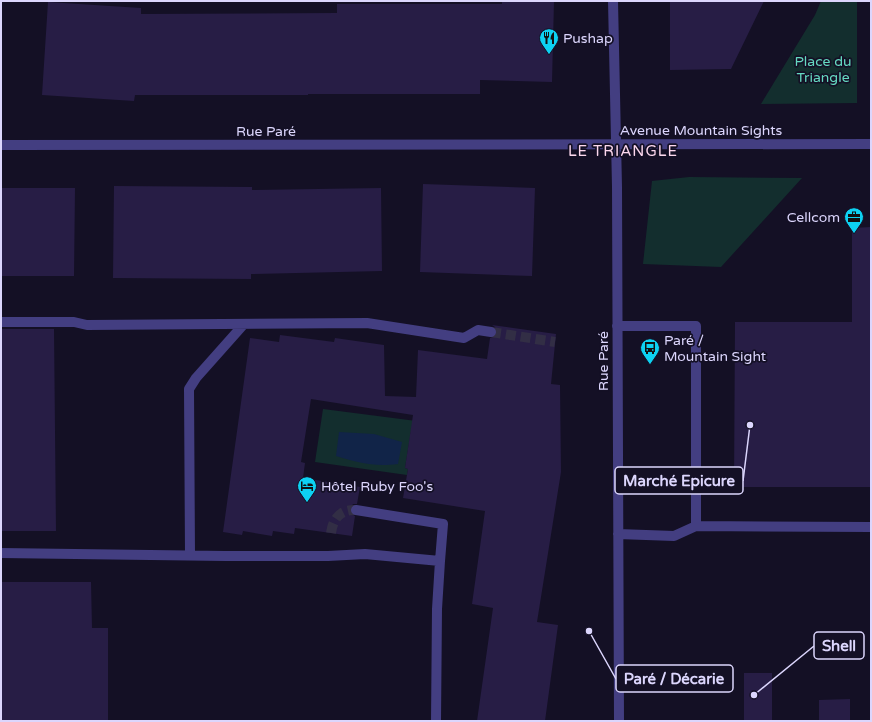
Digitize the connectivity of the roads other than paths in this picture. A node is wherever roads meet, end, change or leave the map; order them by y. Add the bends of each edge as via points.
1 (613, 1) edge
2 (532, 144) joint
3 (616, 144) junction
4 (871, 144) edge
5 (1, 145) edge
6 (1, 322) edge
7 (244, 324) junction
8 (617, 326) junction
9 (491, 332) tunnel mouth
10 (356, 510) tunnel mouth
11 (696, 526) junction
12 (871, 527) edge
13 (618, 534) junction
14 (1, 553) edge
15 (190, 555) junction
16 (440, 561) junction
17 (436, 721) edge
18 (619, 721) edge

1 - 3 street, Rue Paré
2 - 3 street, Avenue Mountain Sights
2 - 5 street, Rue Paré
3 - 4 street, Avenue Mountain Sights
3 - 8 street, Rue Paré
6 - 7 street via 74,322 87,325
7 - 9 street via 367,323 464,338 478,330
7 - 15 street via 189,389
8 - 11 street via 696,326
8 - 13 street, Rue Paré
10 - 16 street via 443,524
11 - 12 street
11 - 13 street via 674,536
13 - 18 street, Rue Paré
14 - 15 street
15 - 16 street via 365,554
16 - 17 street

